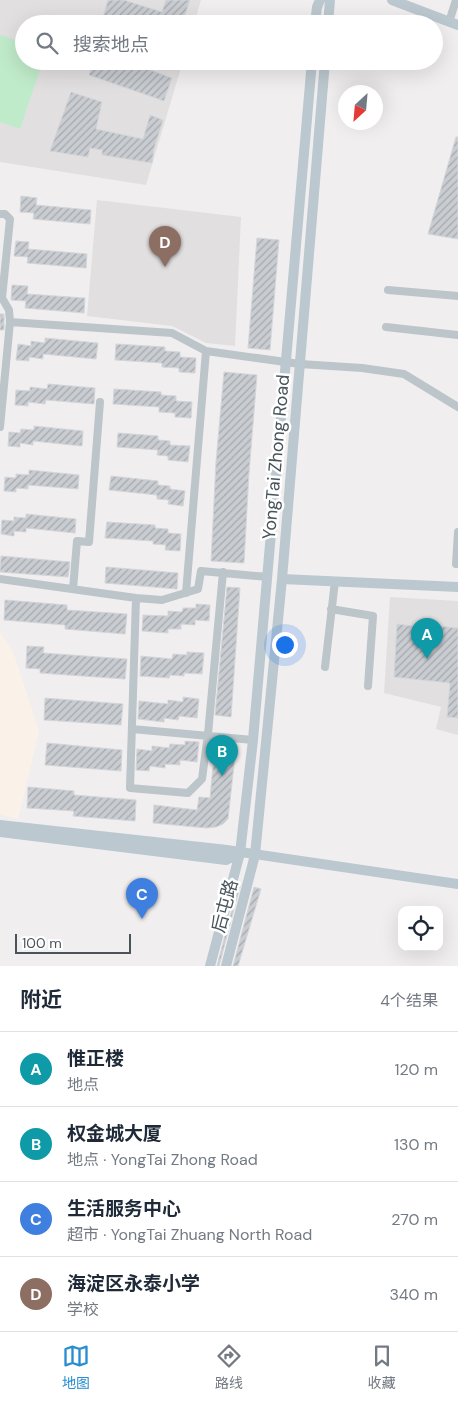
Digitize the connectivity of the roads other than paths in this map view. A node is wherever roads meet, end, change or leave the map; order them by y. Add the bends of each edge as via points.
1 (320, 0) edge
2 (330, 0) edge
3 (392, 0) edge
4 (456, 0) edge
5 (316, 15) edge
6 (329, 15) edge
7 (430, 15) edge
8 (453, 24) edge
9 (311, 70) edge
10 (324, 70) edge
11 (0, 214) edge
12 (388, 290) dead end
13 (458, 296) edge
14 (10, 322) junction
15 (386, 327) dead end
16 (458, 335) edge
17 (4, 339) edge
18 (206, 351) junction
19 (286, 362) junction
20 (300, 364) junction
21 (100, 402) dead end
22 (458, 407) edge
23 (0, 427) edge
24 (458, 532) edge
25 (458, 564) edge
26 (223, 572) junction
27 (268, 577) junction
28 (0, 579) edge
29 (282, 579) junction
30 (334, 581) junction
31 (458, 587) edge
32 (73, 589) junction
33 (186, 593) junction
34 (136, 598) junction
35 (331, 609) junction
36 (325, 667) dead end
37 (368, 686) dead end
38 (132, 729) junction
39 (208, 734) junction
40 (254, 740) junction
41 (0, 825) edge
42 (0, 832) edge
43 (240, 853) junction
44 (255, 855) junction
45 (458, 884) edge
46 (210, 966) edge
47 (226, 966) edge

1 - 5 main road
2 - 6 main road
3 - 7 main road
4 - 8 street
9 - 19 main road, YongTai Zhong Road
10 - 20 main road, YongTai Zhong Road
11 - 14 street via 10,219 2,298 9,310
12 - 13 street
14 - 17 street
14 - 18 street via 172,333
15 - 16 street
17 - 23 street
18 - 19 street
18 - 33 street
19 - 20 street
19 - 27 main road, YongTai Zhong Road
20 - 22 street via 404,374
20 - 29 main road, YongTai Zhong Road
21 - 32 street via 89,542 77,541
24 - 25 street
26 - 27 street
26 - 33 street via 201,570 198,589
26 - 39 street
27 - 40 main road, YongTai Zhong Road
28 - 32 street
29 - 30 main road
29 - 44 main road, YongTai Zhong Road
30 - 31 main road
30 - 35 street
32 - 34 street
33 - 34 street via 162,600
34 - 38 street
35 - 36 street
35 - 37 street via 373,616
38 - 39 street
38 - 39 street via 130,788 188,792 202,779
39 - 40 street
40 - 43 main road, YongTai Zhong Road
41 - 43 main road
42 - 43 main road via 226,860
43 - 44 main road
43 - 46 main road, YongTai Zhong Road
44 - 45 main road
44 - 47 main road, 后屯路

